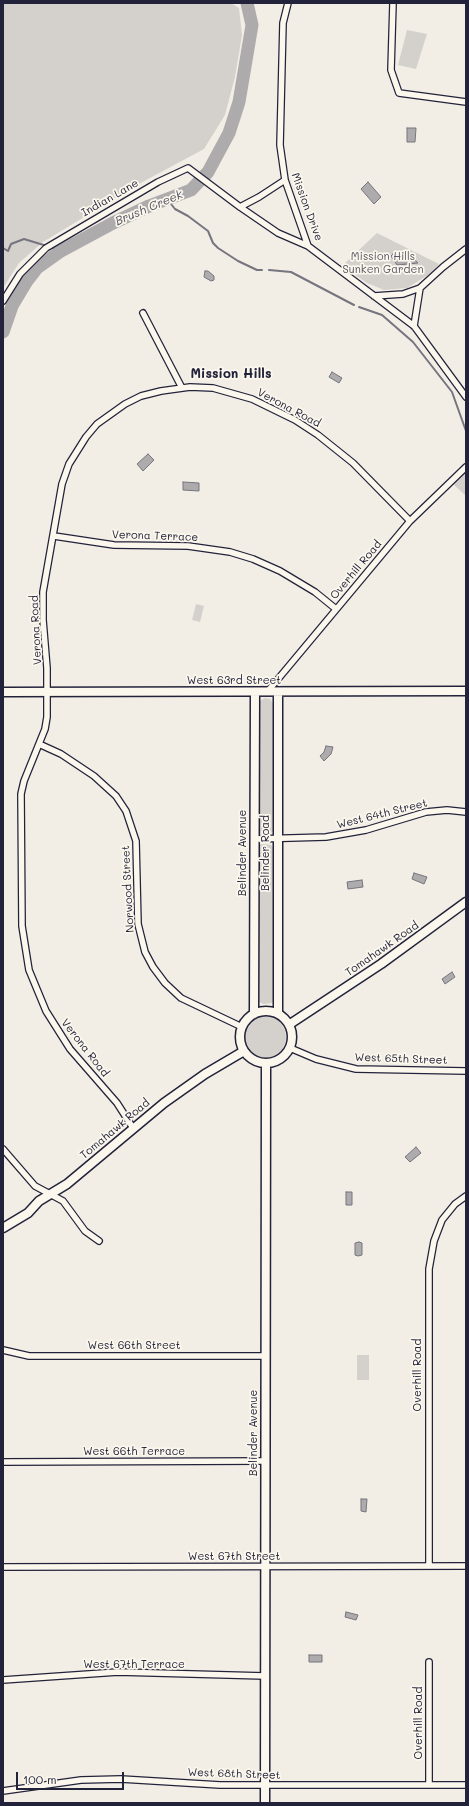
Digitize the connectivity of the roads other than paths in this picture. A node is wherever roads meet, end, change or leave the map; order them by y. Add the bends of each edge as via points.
1 (288, 3) edge
2 (393, 3) edge
3 (466, 102) edge
4 (284, 180) junction
5 (240, 207) junction
6 (308, 246) junction
7 (466, 250) edge
8 (420, 288) junction
9 (374, 296) junction
10 (3, 301) edge
11 (144, 313) dead end
12 (414, 326) junction
13 (182, 388) junction
14 (466, 397) edge
15 (466, 467) edge
16 (410, 521) junction
17 (54, 536) junction
18 (336, 609) junction
19 (268, 691) junction
20 (466, 691) edge
21 (3, 692) edge
22 (48, 692) junction
23 (255, 692) junction
24 (278, 692) junction
25 (39, 744) junction
26 (466, 812) edge
27 (255, 839) junction
28 (277, 839) junction
29 (466, 902) edge
30 (278, 1013) junction
31 (254, 1014) junction
32 (290, 1024) junction
33 (242, 1028) junction
34 (290, 1048) junction
35 (244, 1051) junction
36 (266, 1064) junction
37 (466, 1070) edge
38 (133, 1128) junction
39 (3, 1149) edge
40 (50, 1194) junction
41 (466, 1196) edge
42 (3, 1228) edge
43 (99, 1241) dead end
44 (3, 1350) edge
45 (265, 1356) junction
46 (265, 1461) junction
47 (3, 1462) edge
48 (429, 1566) junction
49 (466, 1566) edge
50 (3, 1567) edge
51 (265, 1567) junction
52 (429, 1662) dead end
53 (265, 1676) junction
54 (3, 1680) edge
55 (429, 1784) junction
56 (466, 1785) edge
57 (265, 1786) junction
58 (3, 1790) edge
59 (265, 1803) edge

1 - 4 street, Mission Drive via 284,23 280,128
2 - 3 street via 391,70 399,93
4 - 5 street
4 - 6 street, Mission Drive
5 - 6 street, Indian Lane via 278,233
5 - 10 street, Indian Lane via 188,168 158,182 61,238 35,256
6 - 9 street, Mission Drive
7 - 8 street
8 - 9 street via 403,294
8 - 12 street
9 - 12 street, Mission Drive
11 - 13 street
12 - 14 street, Mission Drive
13 - 16 street, Verona Road via 213,388 228,391 252,399 295,420 336,448
13 - 17 street, Verona Road via 141,396 97,424 72,458 62,484
15 - 16 street, Overhill Road
16 - 18 street, Overhill Road
17 - 18 street, Verona Terrace via 114,545 188,546 230,552 280,571 315,592
17 - 22 street, Verona Road via 42,607
18 - 19 street, Overhill Road
19 - 23 street, West 63rd Street
19 - 24 street, West 63rd Street
20 - 24 street, West 63rd Street
21 - 22 street, West 63rd Street
22 - 23 street, West 63rd Street
22 - 25 street, Verona Road via 47,717
23 - 27 street, Belinder Avenue
24 - 28 street, Belinder Road
25 - 33 street, Norwood Street via 61,754 94,776 116,796 126,811 136,841 138,924 145,952 153,967 181,998
25 - 38 street, Verona Road via 24,781 21,801 22,926 30,970 37,993 56,1030 117,1103
26 - 28 street, West 64th Street via 426,812 351,833 311,839
27 - 28 street, West 64th Street
27 - 31 street, Belinder Avenue
28 - 30 street, Belinder Road
29 - 32 street, Tomahawk Road via 381,964
30 - 31 street via 266,1011
30 - 32 street
31 - 33 street
32 - 34 street via 293,1040
33 - 35 street via 240,1043
34 - 36 street via 280,1060
34 - 37 street, West 65th Street via 316,1060 356,1069
35 - 36 street via 249,1058
35 - 38 street, Tomahawk Road via 186,1086
36 - 45 street, Belinder Avenue
38 - 40 street, Tomahawk Road via 67,1184
39 - 40 street via 35,1186
40 - 42 street, Tomahawk Road via 28,1213
40 - 43 street via 63,1201 85,1231
41 - 48 street, Overhill Road via 455,1204 442,1220 434,1240 429,1269
44 - 45 street, West 66th Street via 29,1356
45 - 46 street, Belinder Avenue
46 - 47 street, West 66th Terrace
46 - 51 street, Belinder Avenue
48 - 49 street, West 67th Street
48 - 51 street, West 67th Street
50 - 51 street, West 67th Street
51 - 53 street, Belinder Avenue
52 - 55 street, Overhill Road
53 - 54 street, West 67th Terrace via 118,1672
53 - 57 street, Belinder Avenue
55 - 56 street, West 68th Street
55 - 57 street, West 68th Street
57 - 58 street, West 68th Street via 121,1779 74,1781
57 - 59 street, Belinder Avenue

